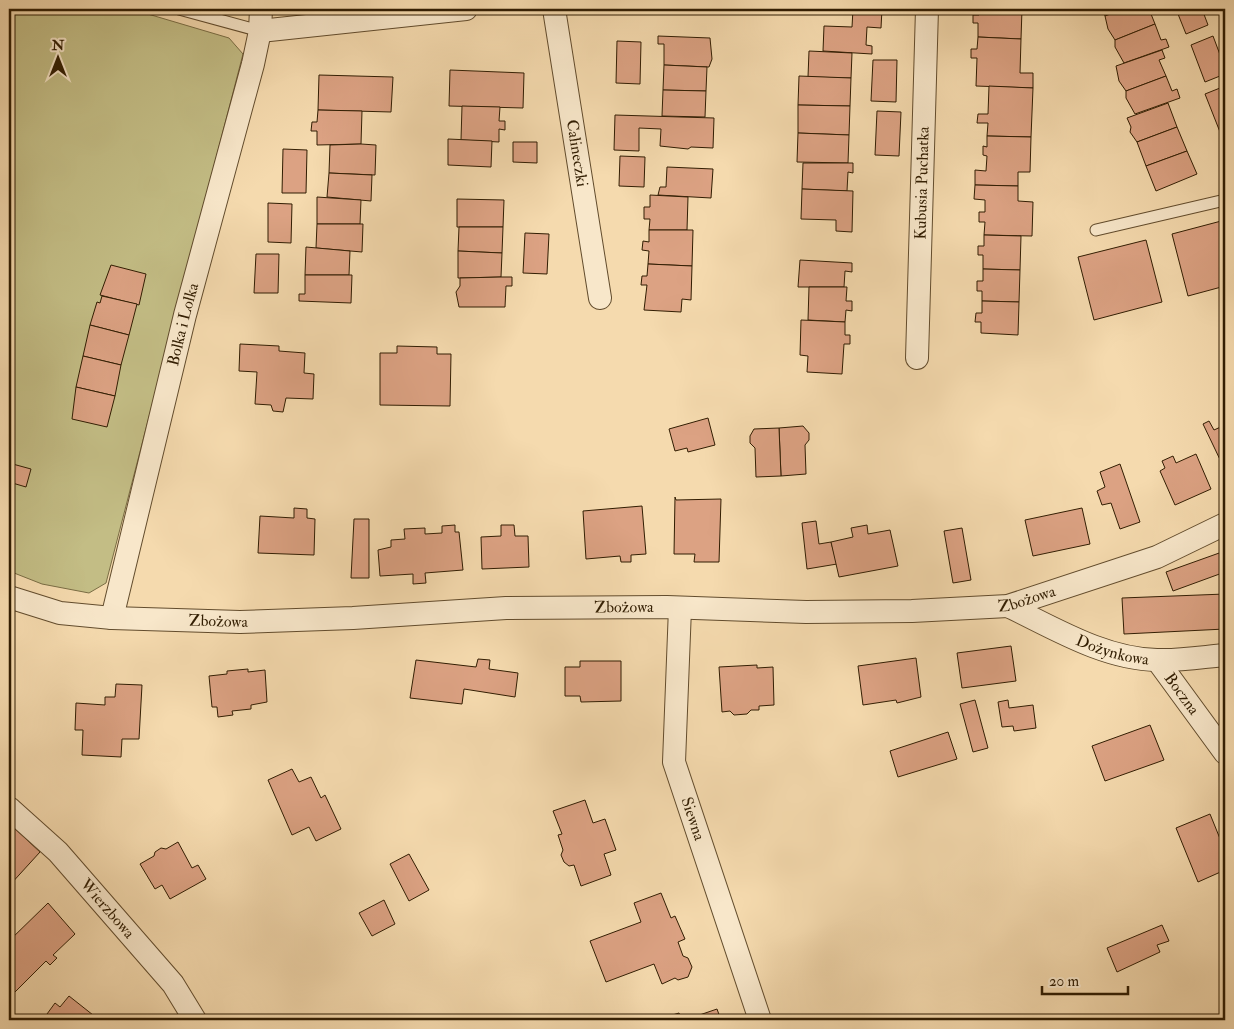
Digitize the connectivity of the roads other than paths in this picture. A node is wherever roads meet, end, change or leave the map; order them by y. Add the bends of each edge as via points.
1 (179, 9) edge
2 (261, 9) edge
3 (466, 9) edge
4 (554, 9) edge
5 (927, 9) edge
6 (260, 31) junction
7 (1225, 200) edge
8 (1096, 230) dead end
9 (600, 298) dead end
10 (917, 358) dead end
11 (1225, 524) edge
12 (9, 597) edge
13 (1008, 606) junction
14 (680, 608) junction
15 (112, 618) junction
16 (1225, 655) edge
17 (1157, 660) junction
18 (1225, 753) edge
19 (9, 808) edge
20 (196, 1020) edge
21 (760, 1020) edge

1 - 6 lane
2 - 6 street, Bolka i Lolka
3 - 6 street
4 - 9 street, Calineczki
5 - 10 street, Kubusia Puchatka
6 - 15 street, Bolka i Lolka via 185,315
7 - 8 lane
11 - 13 street, Zbożowa via 1157,557
12 - 15 street, Zbożowa via 60,613
13 - 14 street, Zbożowa via 806,612
13 - 17 street, Dożynkowa via 1104,651
14 - 15 street, Zbożowa via 506,608 240,622
14 - 21 street, Siewna via 674,762
16 - 17 street, Dożynkowa
17 - 18 street, Boczna
19 - 20 street, Wierzbowa via 58,852 173,984

